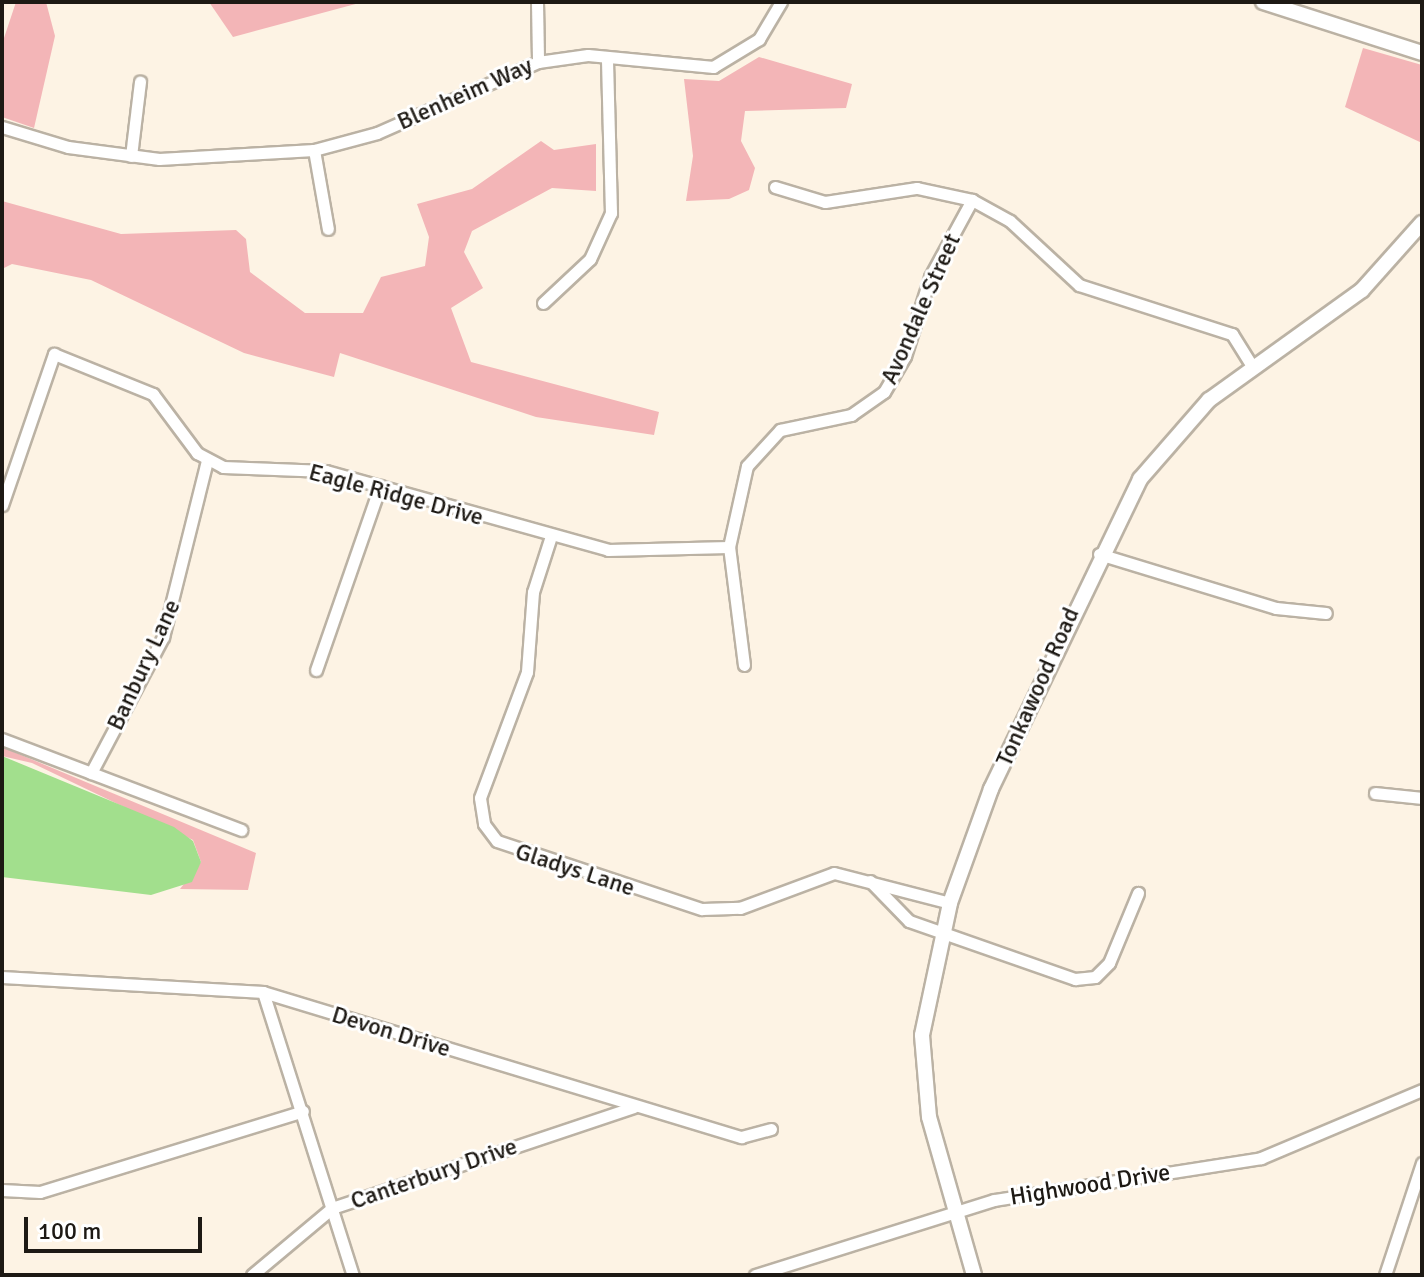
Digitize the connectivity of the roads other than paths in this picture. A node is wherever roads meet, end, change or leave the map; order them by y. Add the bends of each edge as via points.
1 (537, 2) edge
2 (781, 2) edge
3 (1263, 2) edge
4 (1422, 53) edge
5 (607, 57) junction
6 (538, 62) junction
7 (140, 82) dead end
8 (2, 127) edge
9 (314, 150) junction
10 (131, 156) junction
11 (775, 187) dead end
12 (972, 200) junction
13 (1422, 223) edge
14 (328, 229) dead end
15 (543, 303) dead end
16 (1252, 366) junction
17 (207, 460) junction
18 (380, 486) junction
19 (2, 505) edge
20 (551, 536) junction
21 (729, 547) junction
22 (1099, 554) junction
23 (1326, 613) dead end
24 (744, 665) dead end
25 (316, 670) dead end
26 (2, 739) edge
27 (91, 773) junction
28 (1375, 793) dead end
29 (1422, 798) edge
30 (241, 830) dead end
31 (870, 881) junction
32 (1138, 893) dead end
33 (950, 903) junction
34 (942, 934) junction
35 (2, 977) edge
36 (263, 992) junction
37 (1422, 1090) edge
38 (635, 1106) junction
39 (303, 1111) junction
40 (771, 1129) dead end
41 (1422, 1163) edge
42 (2, 1190) edge
43 (332, 1208) junction
44 (956, 1212) junction
45 (252, 1275) edge
46 (353, 1275) edge
47 (755, 1275) edge
48 (974, 1275) edge
49 (1385, 1275) edge

1 - 6 street
2 - 5 street, Blenheim Way via 759,39 713,67
3 - 4 street
5 - 6 street, Blenheim Way
5 - 15 street via 613,188 608,226 590,259
6 - 9 street, Blenheim Way via 377,133
7 - 10 street
8 - 10 street, Blenheim Way
9 - 10 street, Blenheim Way
9 - 14 street
11 - 12 street via 825,202 928,188
12 - 16 street via 1010,221 1079,285 1232,334
12 - 21 street, Avondale Street via 927,285 896,375 851,415 796,425 766,439 747,466
13 - 16 street, Tonkawood Road via 1362,290
16 - 22 street, Tonkawood Road via 1174,437
17 - 18 street, Eagle Ridge Drive via 237,469 326,471
17 - 19 street via 153,394 54,354
17 - 27 street, Banbury Lane via 168,622
18 - 20 street, Eagle Ridge Drive
18 - 25 street
20 - 21 street, Eagle Ridge Drive via 608,550
20 - 31 street, Gladys Lane via 533,592 524,681 480,798 484,824 497,841 702,909 740,908 822,874
21 - 24 street, Avondale Street
22 - 23 street via 1276,608
22 - 33 street, Tonkawood Road via 991,789
26 - 27 street
27 - 30 street
28 - 29 street
31 - 33 street, Gladys Lane
31 - 34 street via 901,917
32 - 34 street via 1109,963 1085,980
33 - 34 street, Tonkawood Road
34 - 44 street, Tonkawood Road via 922,1048 929,1117
35 - 36 street, Devon Drive
36 - 38 street, Devon Drive
36 - 39 street
37 - 44 street, Highwood Drive via 1261,1158 1029,1192
38 - 40 street, Devon Drive via 741,1137
38 - 43 street, Canterbury Drive
39 - 42 street via 59,1187
39 - 43 street
41 - 49 street
43 - 45 street, Canterbury Drive
43 - 46 street
44 - 47 street, Highwood Drive
44 - 48 street, Tonkawood Road

